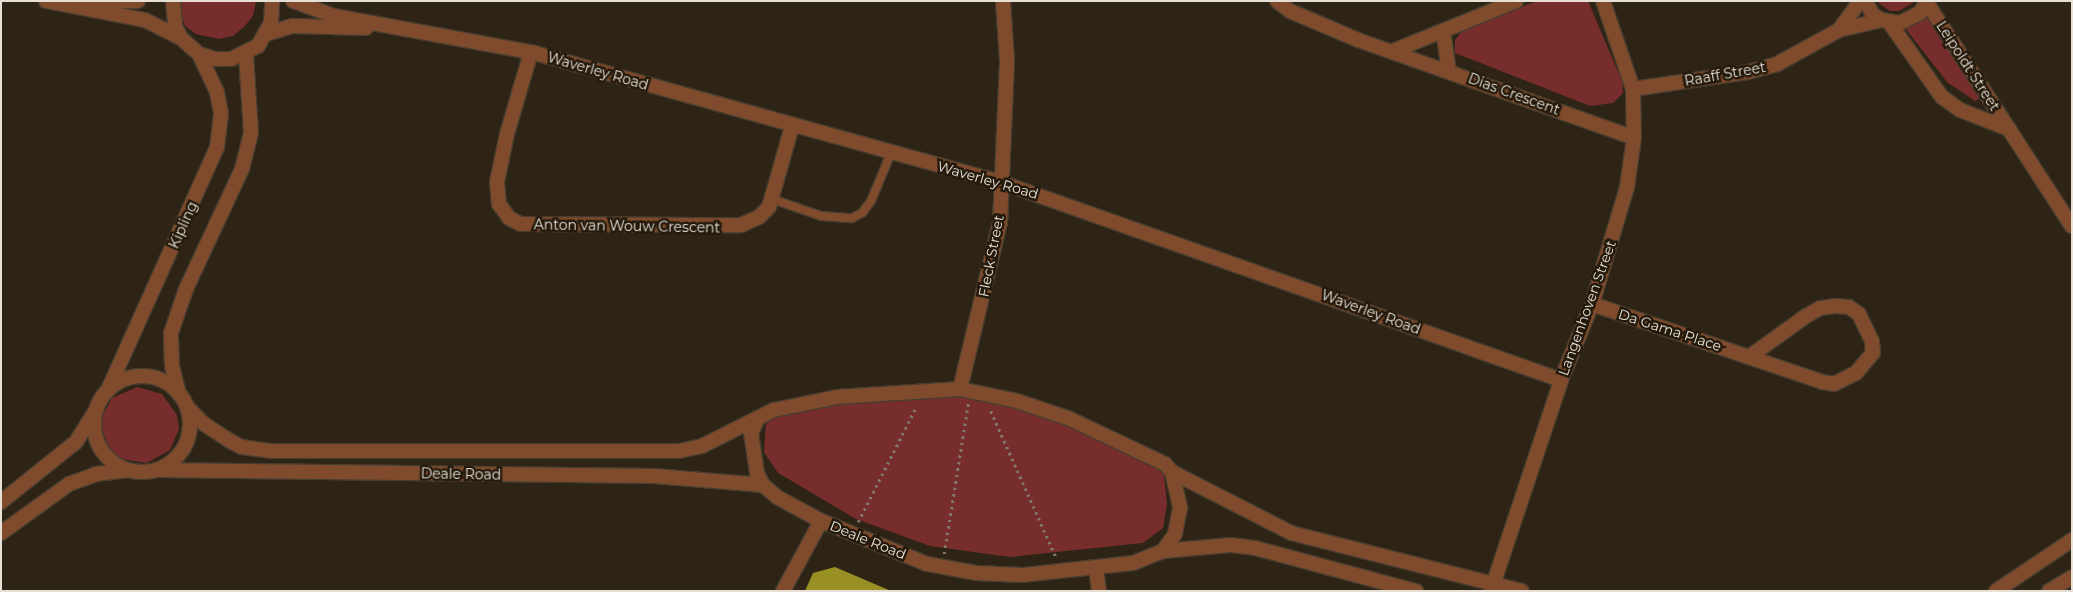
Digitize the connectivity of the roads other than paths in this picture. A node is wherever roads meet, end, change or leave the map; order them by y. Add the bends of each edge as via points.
1 (138, 1) edge
2 (173, 1) edge
3 (272, 1) edge
4 (293, 1) edge
5 (1003, 1) edge
6 (1277, 1) edge
7 (1516, 1) edge
8 (1603, 1) edge
9 (1860, 1) edge
10 (1865, 1) edge
11 (50, 2) edge
12 (1927, 2) edge
13 (1885, 21) junction
14 (402, 28) junction
15 (1839, 30) junction
16 (1442, 31) junction
17 (266, 34) junction
18 (181, 38) junction
19 (1394, 51) junction
20 (531, 52) junction
21 (199, 54) junction
22 (246, 54) junction
23 (1449, 71) junction
24 (1633, 89) junction
25 (792, 126) junction
26 (2009, 129) junction
27 (1634, 138) junction
28 (891, 153) junction
29 (1003, 183) junction
30 (772, 199) junction
31 (2072, 226) edge
32 (1592, 304) junction
33 (1749, 356) junction
34 (1561, 380) junction
35 (971, 391) junction
36 (107, 392) junction
37 (179, 394) junction
38 (98, 406) junction
39 (187, 407) junction
40 (758, 418) junction
41 (127, 470) junction
42 (158, 470) junction
43 (1172, 472) junction
44 (763, 485) junction
45 (1, 502) edge
46 (821, 521) junction
47 (1, 533) edge
48 (2072, 540) edge
49 (1163, 551) junction
50 (1096, 569) junction
51 (2072, 577) edge
52 (1492, 586) edge
53 (783, 591) edge
54 (1099, 591) edge
55 (1416, 591) edge
56 (1522, 591) edge
57 (1996, 591) edge
58 (2049, 591) edge

1 - 11 street
2 - 18 street via 175,26
3 - 17 street via 271,23
4 - 14 street, Waverley Road via 334,16
5 - 29 street, Fleck Street via 1007,60
6 - 19 street, Dias Crescent via 1318,25
7 - 16 street
8 - 24 street, Langenhoven Street
9 - 15 street, Raaff Street
10 - 13 street, Leipoldt Street via 1873,15
11 - 18 street via 145,20
12 - 13 street, Raaff Street via 1911,19
12 - 26 street, Leipoldt Street
13 - 15 street, Raaff Street
13 - 26 street, Leipoldt Street via 1942,97 1960,110
14 - 17 street, Waverley Road via 293,26
14 - 20 street, Waverley Road
15 - 24 street, Raaff Street via 1777,64 1748,72
16 - 19 street
16 - 23 street
17 - 22 street
18 - 21 street
19 - 23 street, Dias Crescent
20 - 25 street, Waverley Road
20 - 30 street, Anton van Wouw Crescent via 497,182 499,204 509,218 535,226 729,227 759,217
21 - 22 street via 223,59
21 - 36 street, Kipling via 220,106 221,130 217,147
22 - 37 street, Kipling via 252,132 242,169 186,289 171,333 172,366
23 - 27 street, Dias Crescent
24 - 27 street, Langenhoven Street
25 - 28 street, Waverley Road
25 - 30 street, Anton van Wouw Crescent
26 - 31 street, Leipoldt Street
27 - 32 street, Langenhoven Street via 1627,186
28 - 29 street, Waverley Road
28 - 30 lane via 872,201 862,213 852,218 821,216
29 - 34 street, Waverley Road
29 - 35 street, Fleck Street via 1000,223
32 - 33 street, Da Gama Place
32 - 34 street, Langenhoven Street
33 - 33 street, Da Gama Place via 1806,316 1820,308 1835,306 1849,307 1859,314 1872,341 1873,353 1856,373 1834,384 1802,377
34 - 52 street, Langenhoven Street
35 - 40 street, Deale Road via 925,390 808,400
35 - 43 street, Deale Road via 1068,418 1154,456
36 - 37 street via 120,382 144,377 167,383
36 - 38 street
37 - 39 street
38 - 41 street via 93,422 96,437 108,457
38 - 45 street via 76,442
39 - 40 street, Deale Road via 204,424 230,441 242,447 272,452 679,451 702,446
39 - 42 street via 189,437 182,451
40 - 44 street via 751,433 757,473
41 - 42 street
41 - 47 street via 96,474 69,484
42 - 44 street, Deale Road via 654,476
43 - 49 street via 1180,508 1175,534
43 - 52 street, Deale Road via 1291,533
44 - 46 street, Deale Road via 777,497
46 - 50 street, Deale Road via 928,564 947,568 1022,575
46 - 53 street
48 - 57 street
49 - 50 street, Deale Road via 1133,563
49 - 55 street, Deale Road via 1232,545 1255,548
50 - 54 street
51 - 58 street
52 - 56 street, Deale Road

